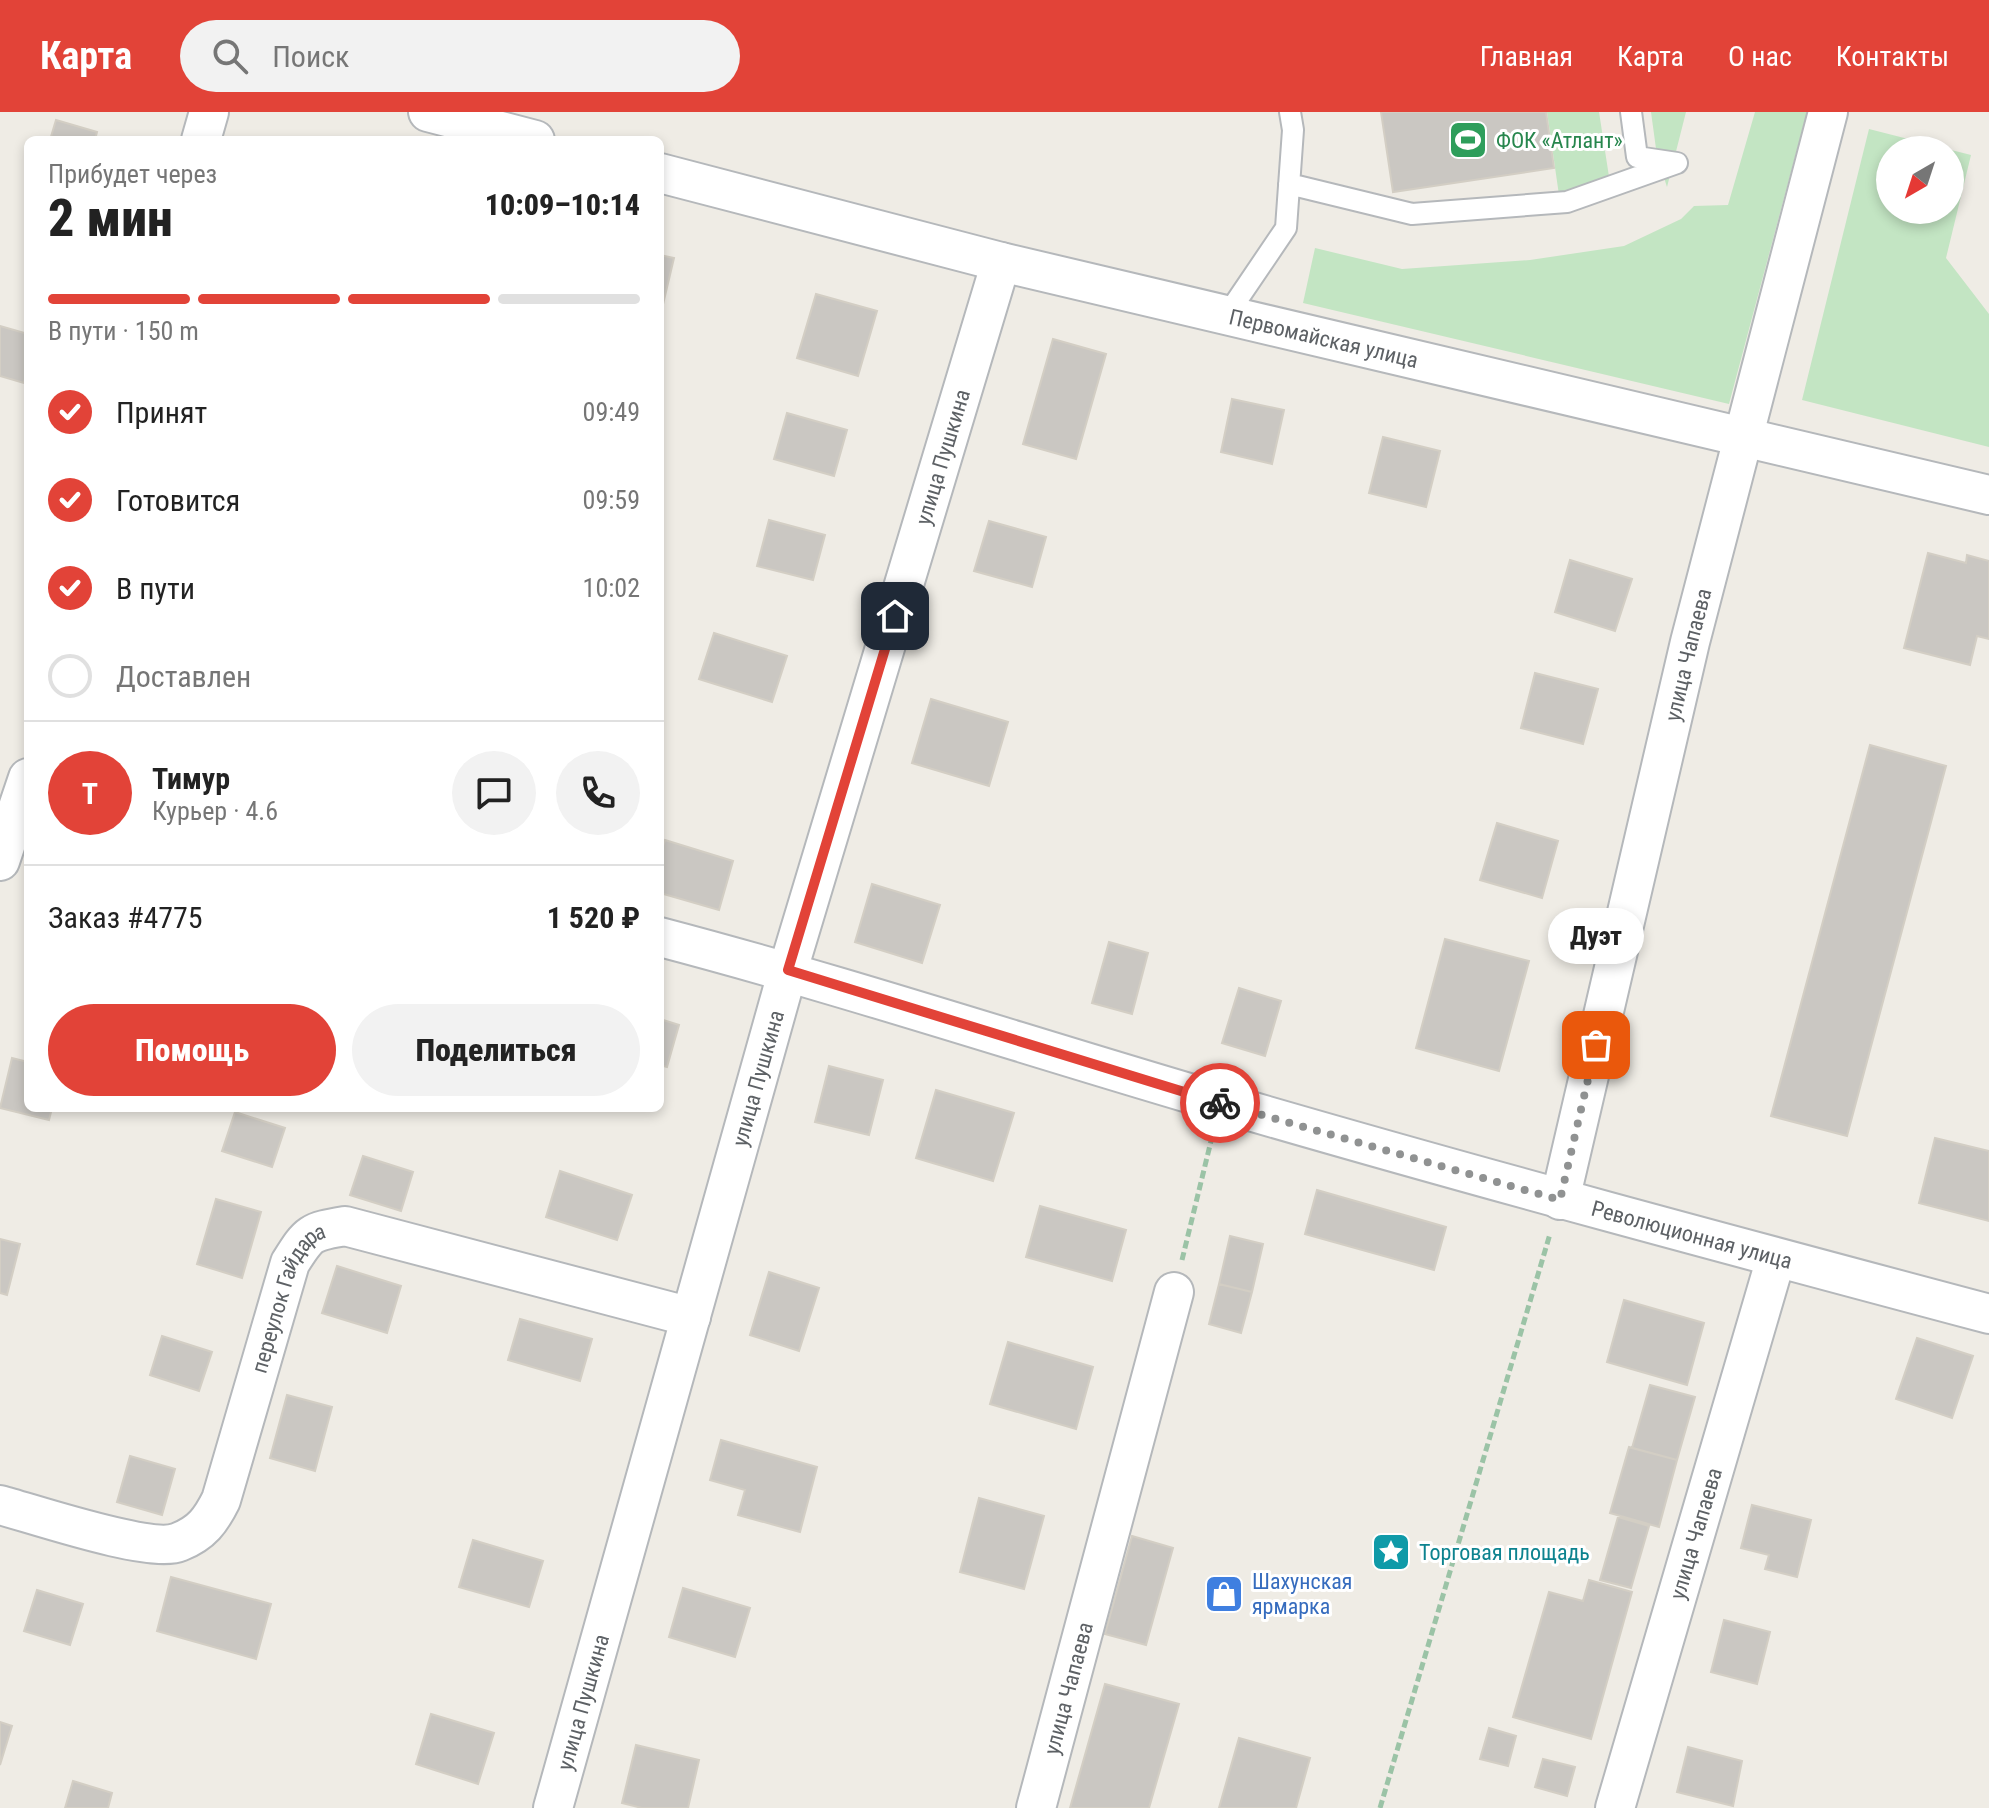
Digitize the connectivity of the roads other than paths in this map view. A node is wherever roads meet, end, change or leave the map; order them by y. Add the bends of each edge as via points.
1 (209, 112) edge
2 (428, 112) edge
3 (1290, 112) edge
4 (1631, 112) edge
5 (1828, 112) edge
6 (202, 136) edge
7 (520, 136) edge
8 (664, 174) edge
9 (1289, 184) junction
10 (1001, 262) junction
11 (1227, 315) junction
12 (1744, 438) junction
13 (1989, 495) edge
14 (0, 764) edge
15 (24, 770) edge
16 (24, 790) edge
17 (0, 861) edge
18 (664, 938) edge
19 (788, 970) junction
20 (1560, 1200) junction
21 (1776, 1258) junction
22 (1174, 1292) road end
23 (1989, 1314) edge
24 (691, 1317) junction
25 (0, 1505) edge
26 (553, 1808) edge
27 (1036, 1808) edge
28 (1615, 1808) edge

1 - 6 street
2 - 7 street
3 - 9 lane
4 - 9 lane via 1637,157 1677,163 1567,202 1412,214
5 - 12 street, улица Чапаева
8 - 10 street, Первомайская улица
9 - 11 lane via 1286,228
10 - 11 street, Первомайская улица
10 - 19 street, улица Пушкина
11 - 12 street, Первомайская улица
12 - 13 street, Первомайская улица
12 - 20 street, улица Чапаева via 1690,642
14 - 15 street
16 - 17 street
18 - 19 street, Революционная улица
19 - 20 street, Революционная улица
19 - 24 street, улица Пушкина
20 - 21 street, Революционная улица
21 - 23 street, Революционная улица
21 - 28 street, улица Чапаева
22 - 27 street, улица Чапаева
24 - 25 street, переулок Гайдара via 345,1226 317,1231 290,1263 221,1500 209,1524 177,1544 135,1542
24 - 26 street, улица Пушкина

